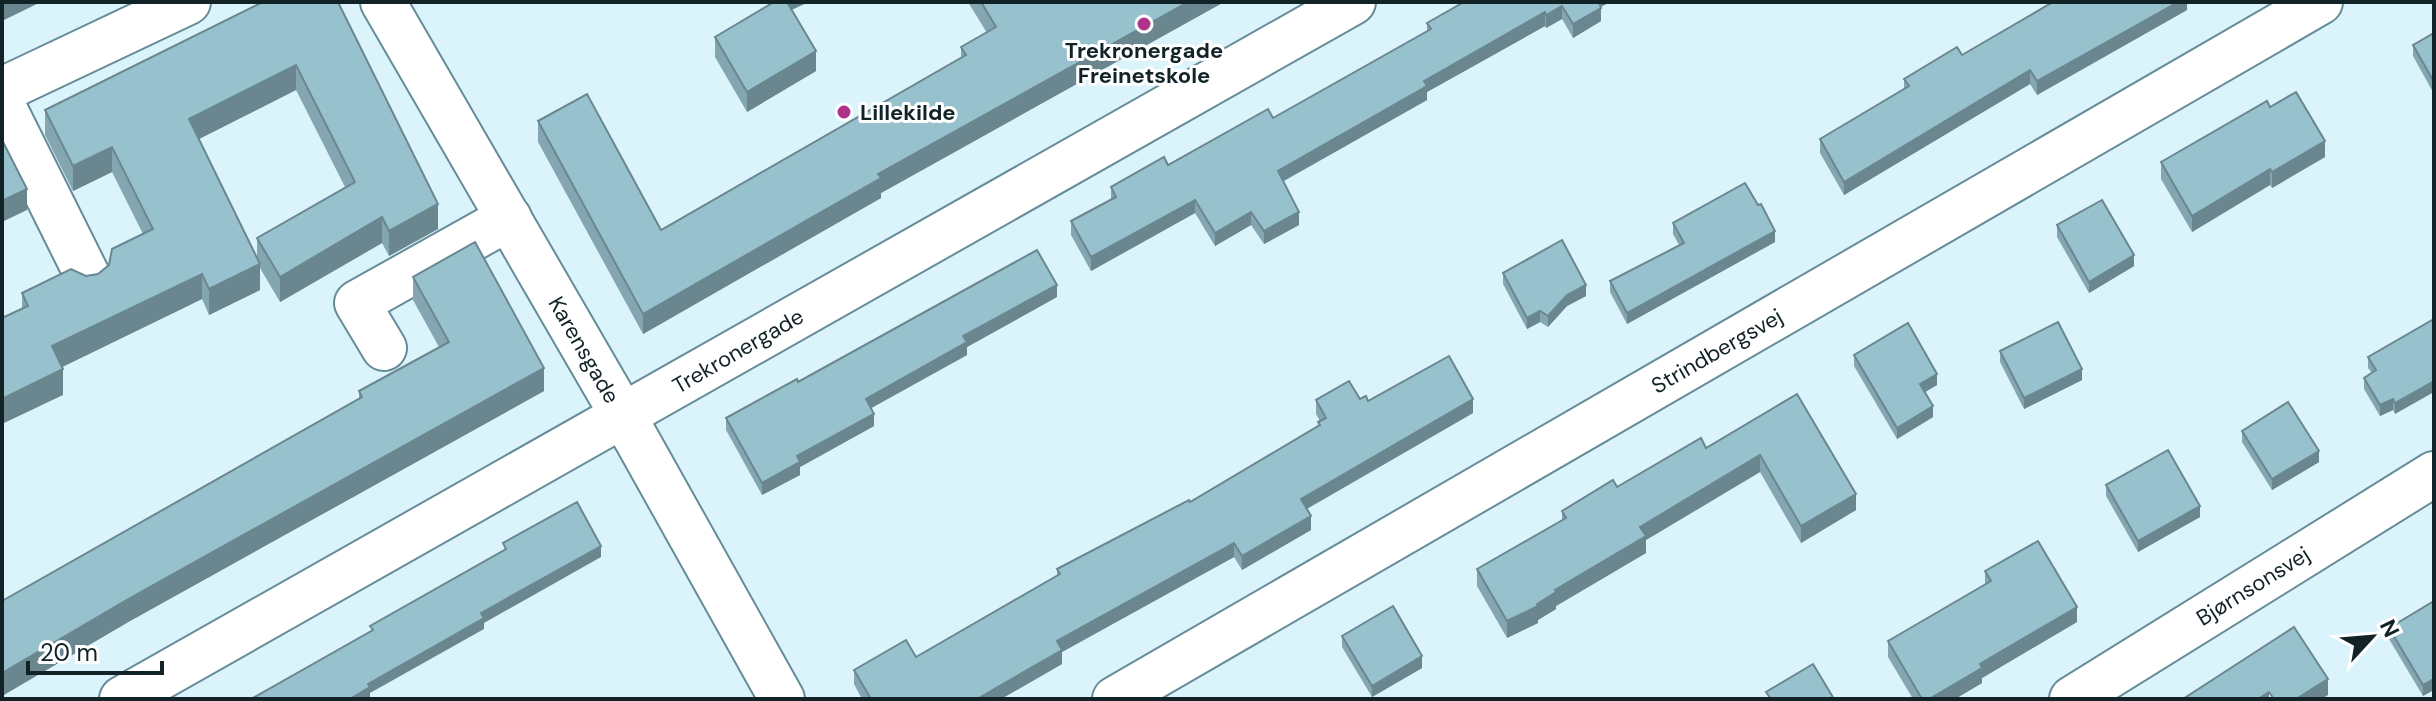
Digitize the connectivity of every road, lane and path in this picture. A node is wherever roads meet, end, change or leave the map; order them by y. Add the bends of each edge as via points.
1 (188, 2) edge
2 (383, 2) edge
3 (1353, 2) edge
4 (2320, 2) edge
5 (2, 90) edge
6 (2, 104) edge
7 (509, 218) junction
8 (88, 277) edge
9 (384, 348) dead end
10 (622, 416) junction
11 (2434, 474) edge
12 (122, 699) edge
13 (782, 699) edge
14 (1115, 699) edge
15 (2072, 699) edge

1 - 5 street
2 - 7 street, Karensgade
3 - 10 street, Trekronergade
4 - 14 street, Strindbergsvej
6 - 8 street
7 - 9 street via 357,303
7 - 10 street, Karensgade
10 - 12 street, Trekronergade
10 - 13 street, Karensgade
11 - 15 street, Bjørnsonsvej

